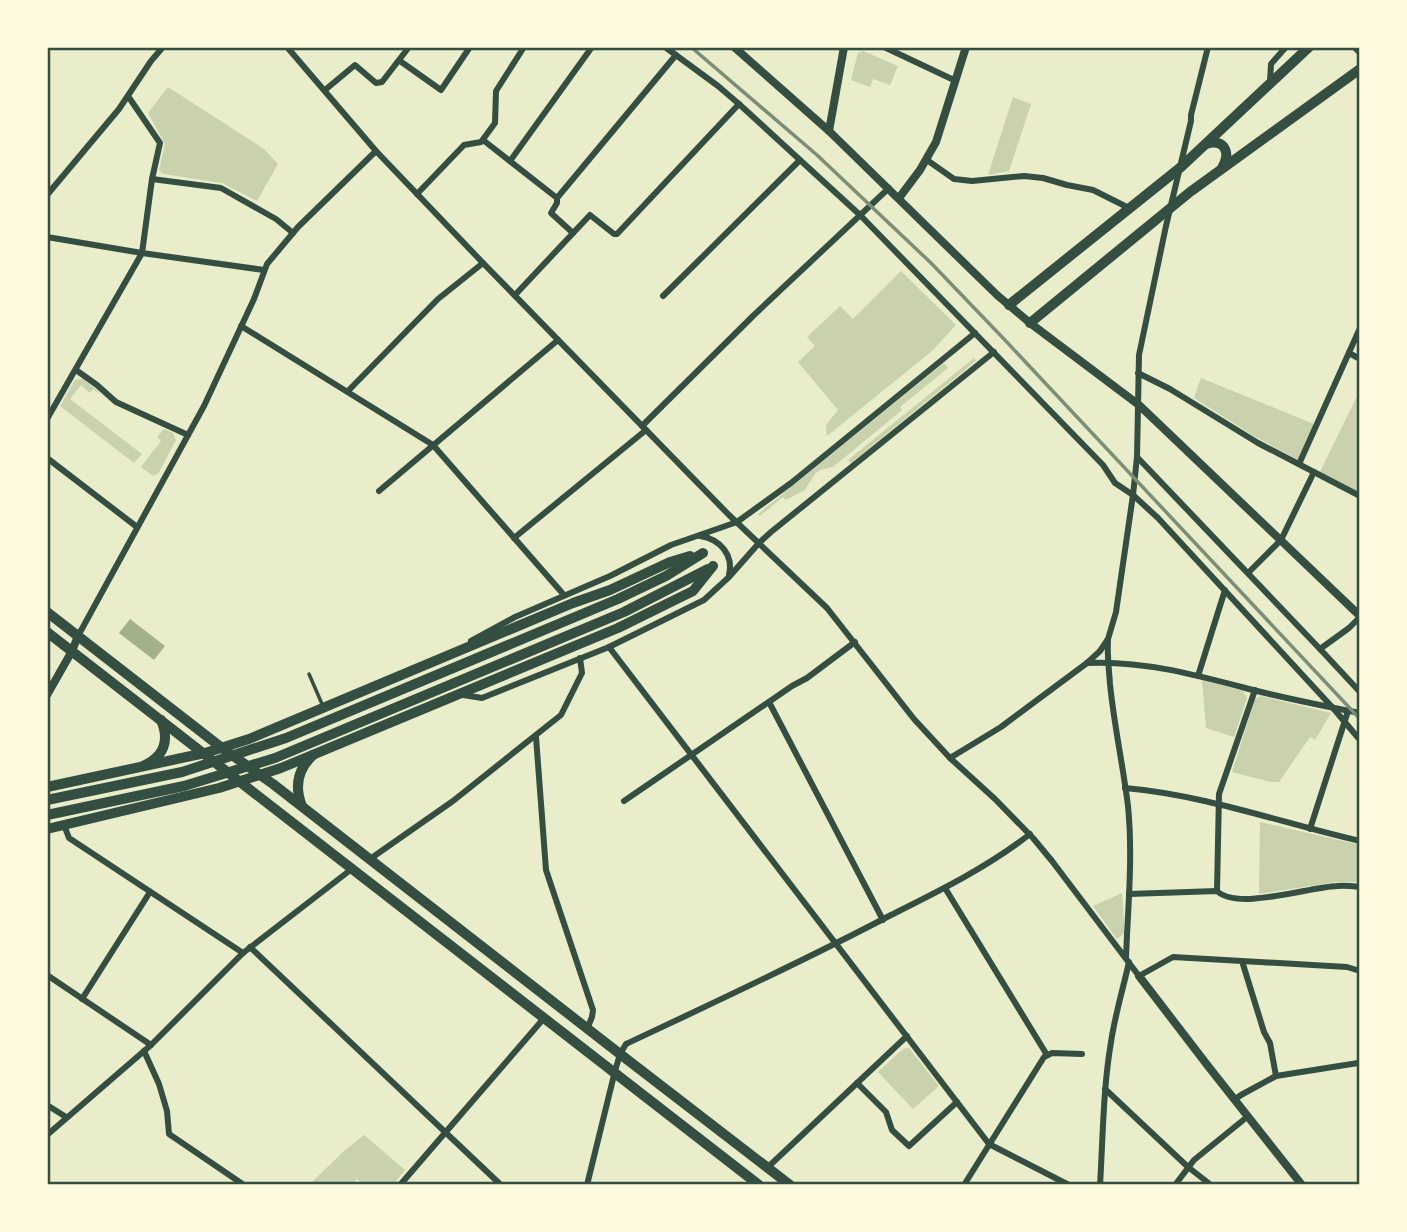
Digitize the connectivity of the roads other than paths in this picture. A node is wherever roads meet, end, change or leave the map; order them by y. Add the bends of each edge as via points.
1 (163, 47) edge
2 (287, 47) edge
3 (409, 47) edge
4 (470, 47) edge
5 (524, 47) edge
6 (592, 47) edge
7 (665, 47) edge
8 (734, 47) edge
9 (884, 47) edge
10 (966, 47) edge
11 (1208, 47) edge
12 (1286, 47) edge
13 (1309, 47) edge
14 (1354, 47) edge
15 (841, 48) edge
16 (895, 50) edge
17 (1360, 53) edge
18 (676, 55) junction
19 (400, 61) junction
20 (1360, 69) edge
21 (956, 81) junction
22 (1269, 84) junction
23 (325, 90) junction
24 (128, 96) junction
25 (739, 104) junction
26 (829, 131) junction
27 (483, 140) junction
28 (1206, 144) junction
29 (376, 151) junction
30 (800, 160) junction
31 (927, 160) junction
32 (510, 162) junction
33 (1181, 167) junction
34 (1221, 170) junction
35 (152, 179) junction
36 (889, 188) junction
37 (417, 194) junction
38 (47, 195) edge
39 (557, 198) junction
40 (899, 198) junction
41 (1170, 208) junction
42 (1130, 209) junction
43 (860, 215) junction
44 (293, 233) junction
45 (573, 233) junction
46 (47, 237) edge
47 (142, 253) junction
48 (483, 263) junction
49 (264, 270) junction
50 (515, 295) junction
51 (663, 296) dead end
52 (1009, 305) junction
53 (1030, 323) junction
54 (241, 326) junction
55 (1360, 328) edge
56 (975, 333) junction
57 (558, 340) junction
58 (994, 352) junction
59 (1349, 353) junction
60 (1360, 359) edge
61 (76, 370) junction
62 (1138, 373) junction
63 (348, 391) junction
64 (1139, 405) junction
65 (47, 419) edge
66 (644, 428) junction
67 (188, 435) junction
68 (433, 445) junction
69 (1137, 457) junction
70 (47, 458) edge
71 (1299, 464) junction
72 (1314, 472) junction
73 (379, 491) dead end
74 (1133, 495) junction
75 (1360, 496) edge
76 (737, 522) junction
77 (138, 527) junction
78 (697, 535) junction
79 (514, 538) junction
80 (1281, 540) junction
81 (759, 543) junction
82 (1248, 573) junction
83 (729, 577) junction
84 (1224, 590) junction
85 (564, 595) junction
86 (47, 612) edge
87 (1360, 616) edge
88 (47, 632) edge
89 (78, 636) junction
90 (1108, 639) junction
91 (855, 642) junction
92 (609, 647) junction
93 (1320, 649) junction
94 (72, 651) junction
95 (580, 658) junction
96 (434, 662) junction
97 (1108, 662) junction
98 (1087, 663) junction
99 (309, 674) dead end
100 (1198, 676) junction
101 (1255, 690) junction
102 (1360, 692) edge
103 (461, 694) junction
104 (47, 695) edge
105 (769, 702) junction
106 (323, 708) junction
107 (1333, 708) junction
108 (1348, 711) junction
109 (1360, 713) edge
110 (160, 719) junction
111 (1345, 723) junction
112 (536, 737) junction
113 (1360, 740) edge
114 (338, 745) junction
115 (222, 748) junction
116 (205, 753) junction
117 (313, 755) junction
118 (690, 755) junction
119 (950, 758) junction
120 (143, 766) junction
121 (114, 774) junction
122 (261, 775) junction
123 (242, 782) junction
124 (47, 787) edge
125 (1125, 788) junction
126 (47, 800) edge
127 (624, 801) dead end
128 (1218, 803) junction
129 (302, 806) junction
130 (129, 810) junction
131 (47, 815) edge
132 (64, 825) junction
133 (47, 829) edge
134 (1310, 829) junction
135 (1030, 834) junction
136 (1360, 841) edge
137 (370, 859) junction
138 (354, 868) junction
139 (1360, 887) edge
140 (944, 888) junction
141 (1217, 891) junction
142 (150, 892) junction
143 (1129, 894) junction
144 (883, 920) junction
145 (836, 944) junction
146 (250, 947) junction
147 (243, 953) junction
148 (1242, 961) junction
149 (1129, 962) junction
150 (1360, 971) edge
151 (47, 975) edge
152 (1139, 976) junction
153 (82, 999) junction
154 (545, 1017) junction
155 (587, 1029) junction
156 (906, 1036) junction
157 (151, 1045) junction
158 (144, 1051) junction
159 (620, 1054) junction
160 (1082, 1054) dead end
161 (1047, 1055) junction
162 (1360, 1055) edge
163 (1359, 1064) edge
164 (615, 1071) junction
165 (1276, 1076) junction
166 (857, 1083) junction
167 (1105, 1089) junction
168 (1234, 1100) junction
169 (957, 1102) junction
170 (47, 1105) edge
171 (1247, 1117) junction
172 (66, 1118) junction
173 (445, 1132) junction
174 (47, 1135) edge
175 (989, 1144) junction
176 (1188, 1167) junction
177 (767, 1168) junction
178 (244, 1185) edge
179 (400, 1185) edge
180 (501, 1185) edge
181 (587, 1185) edge
182 (760, 1185) edge
183 (790, 1185) edge
184 (964, 1185) edge
185 (1069, 1185) edge
186 (1100, 1185) edge
187 (1175, 1185) edge
188 (1210, 1185) edge
189 (1302, 1185) edge

1 - 24 street
2 - 23 street
3 - 19 street
4 - 19 street via 441,90
5 - 27 street via 496,91 495,122
6 - 32 street
7 - 18 street
8 - 26 street
9 - 16 street
10 - 21 street
11 - 33 street
12 - 22 street via 1271,64
13 - 22 main road
14 - 17 street
15 - 26 street
16 - 21 street
18 - 25 street
18 - 39 street
19 - 23 street via 381,83 355,65
20 - 34 main road
21 - 31 street
22 - 28 main road
23 - 29 street
24 - 35 street via 160,143
24 - 38 street
25 - 30 street
25 - 45 street via 617,234 590,215
26 - 36 street
27 - 32 street
27 - 37 street via 464,145
28 - 33 main road
28 - 34 main road via 1224,148
29 - 37 street
29 - 44 street
30 - 43 street
30 - 51 street
31 - 40 street
31 - 42 street via 954,178 1043,178 1093,190
32 - 39 street
33 - 41 street
33 - 42 main road
34 - 41 main road
35 - 44 street via 221,188
35 - 47 street
36 - 40 street
36 - 43 street
37 - 48 street
39 - 45 street via 551,213
40 - 52 street
41 - 53 main road
41 - 62 street
42 - 52 main road
43 - 56 street
43 - 66 street
44 - 49 street
45 - 50 street
46 - 47 street
47 - 49 street
47 - 61 street
48 - 50 street
48 - 63 street via 439,299
49 - 54 street
50 - 57 street
52 - 53 street
53 - 64 street
54 - 63 street
54 - 67 street
55 - 59 street
56 - 58 street
56 - 76 street
57 - 66 street
57 - 68 street
58 - 74 street via 1103,464 1115,483
58 - 81 street
59 - 60 street
59 - 71 street
61 - 65 street
61 - 67 street via 116,402
62 - 64 street
62 - 71 street
63 - 68 street
64 - 69 street
64 - 80 street
66 - 76 street
66 - 79 street
67 - 77 street
68 - 73 street
68 - 79 street
69 - 74 street
69 - 82 street
70 - 77 street
71 - 72 street
72 - 75 street
72 - 80 street
74 - 84 street
74 - 90 street
76 - 78 street
76 - 81 street
77 - 89 street
78 - 83 street via 710,538 727,553
78 - 85 street
79 - 85 street
80 - 82 street
80 - 87 street
81 - 83 street
81 - 91 street via 827,608
82 - 93 street
83 - 92 street via 704,600
84 - 100 street
84 - 107 street
85 - 96 street
86 - 89 main road
87 - 93 street
88 - 94 main road
89 - 94 street
89 - 115 main road
90 - 97 street
90 - 98 street
91 - 105 street
91 - 119 street
92 - 95 street
92 - 118 street
93 - 102 street
94 - 104 street
94 - 110 main road
95 - 103 street via 482,698
95 - 112 street via 582,673 563,712
96 - 106 main road
96 - 126 main road via 670,562 703,553 630,594 286,738 155,778
97 - 98 street
97 - 100 street
97 - 125 street
98 - 119 street via 1001,727
99 - 106 lane
100 - 101 street
101 - 107 street
101 - 128 street
103 - 114 main road
103 - 131 main road via 677,600 693,591 713,566 624,612 310,744 158,792
105 - 118 street
105 - 144 street
106 - 114 main road
106 - 115 main road
107 - 108 street
107 - 111 street
108 - 109 street
108 - 111 street
110 - 116 main road
110 - 120 main road via 165,733 162,751 155,761
111 - 113 street
111 - 134 street
112 - 137 street
112 - 155 street via 546,870 593,1010
114 - 117 main road
115 - 116 main road
115 - 122 main road
116 - 120 main road
116 - 123 main road
117 - 122 main road
117 - 129 main road via 300,772
118 - 127 street
118 - 145 street
119 - 135 street
120 - 121 main road
121 - 124 main road
121 - 130 main road via 134,778 140,786 139,801
122 - 123 main road
122 - 129 main road
123 - 130 main road
123 - 138 main road
125 - 128 street
125 - 143 street
128 - 134 street
128 - 141 street
129 - 137 main road
130 - 132 main road
132 - 133 main road
132 - 142 street via 69,838
134 - 136 street
135 - 140 street
135 - 149 street
137 - 155 main road
138 - 146 street
138 - 154 main road
139 - 141 street via 1337,886 1260,899 1224,897
140 - 144 street
140 - 161 street
141 - 143 street
142 - 147 street
142 - 153 street
143 - 149 street
144 - 145 street
145 - 156 street
145 - 159 street via 626,1044
146 - 147 street
146 - 173 street
147 - 157 street
148 - 150 street
148 - 152 street via 1173,957
148 - 165 street
149 - 152 street
149 - 167 street via 1112,1033
151 - 153 street
152 - 168 street
153 - 157 street
154 - 164 main road
154 - 173 street
155 - 159 main road
156 - 166 street
156 - 169 street
157 - 158 street
158 - 172 street
158 - 178 street via 159,1084 169,1134
159 - 164 street
159 - 177 main road
160 - 161 street
161 - 175 street
162 - 163 street
163 - 165 street
164 - 181 street
164 - 182 main road
165 - 168 street
166 - 169 street via 886,1112 892,1130 909,1146
166 - 177 street
167 - 176 street
167 - 186 street
168 - 171 street
169 - 175 street
170 - 172 street
171 - 176 street
171 - 189 street
172 - 174 street
173 - 179 street
173 - 180 street
175 - 184 street
175 - 185 street
176 - 187 street
176 - 188 street
177 - 183 main road

